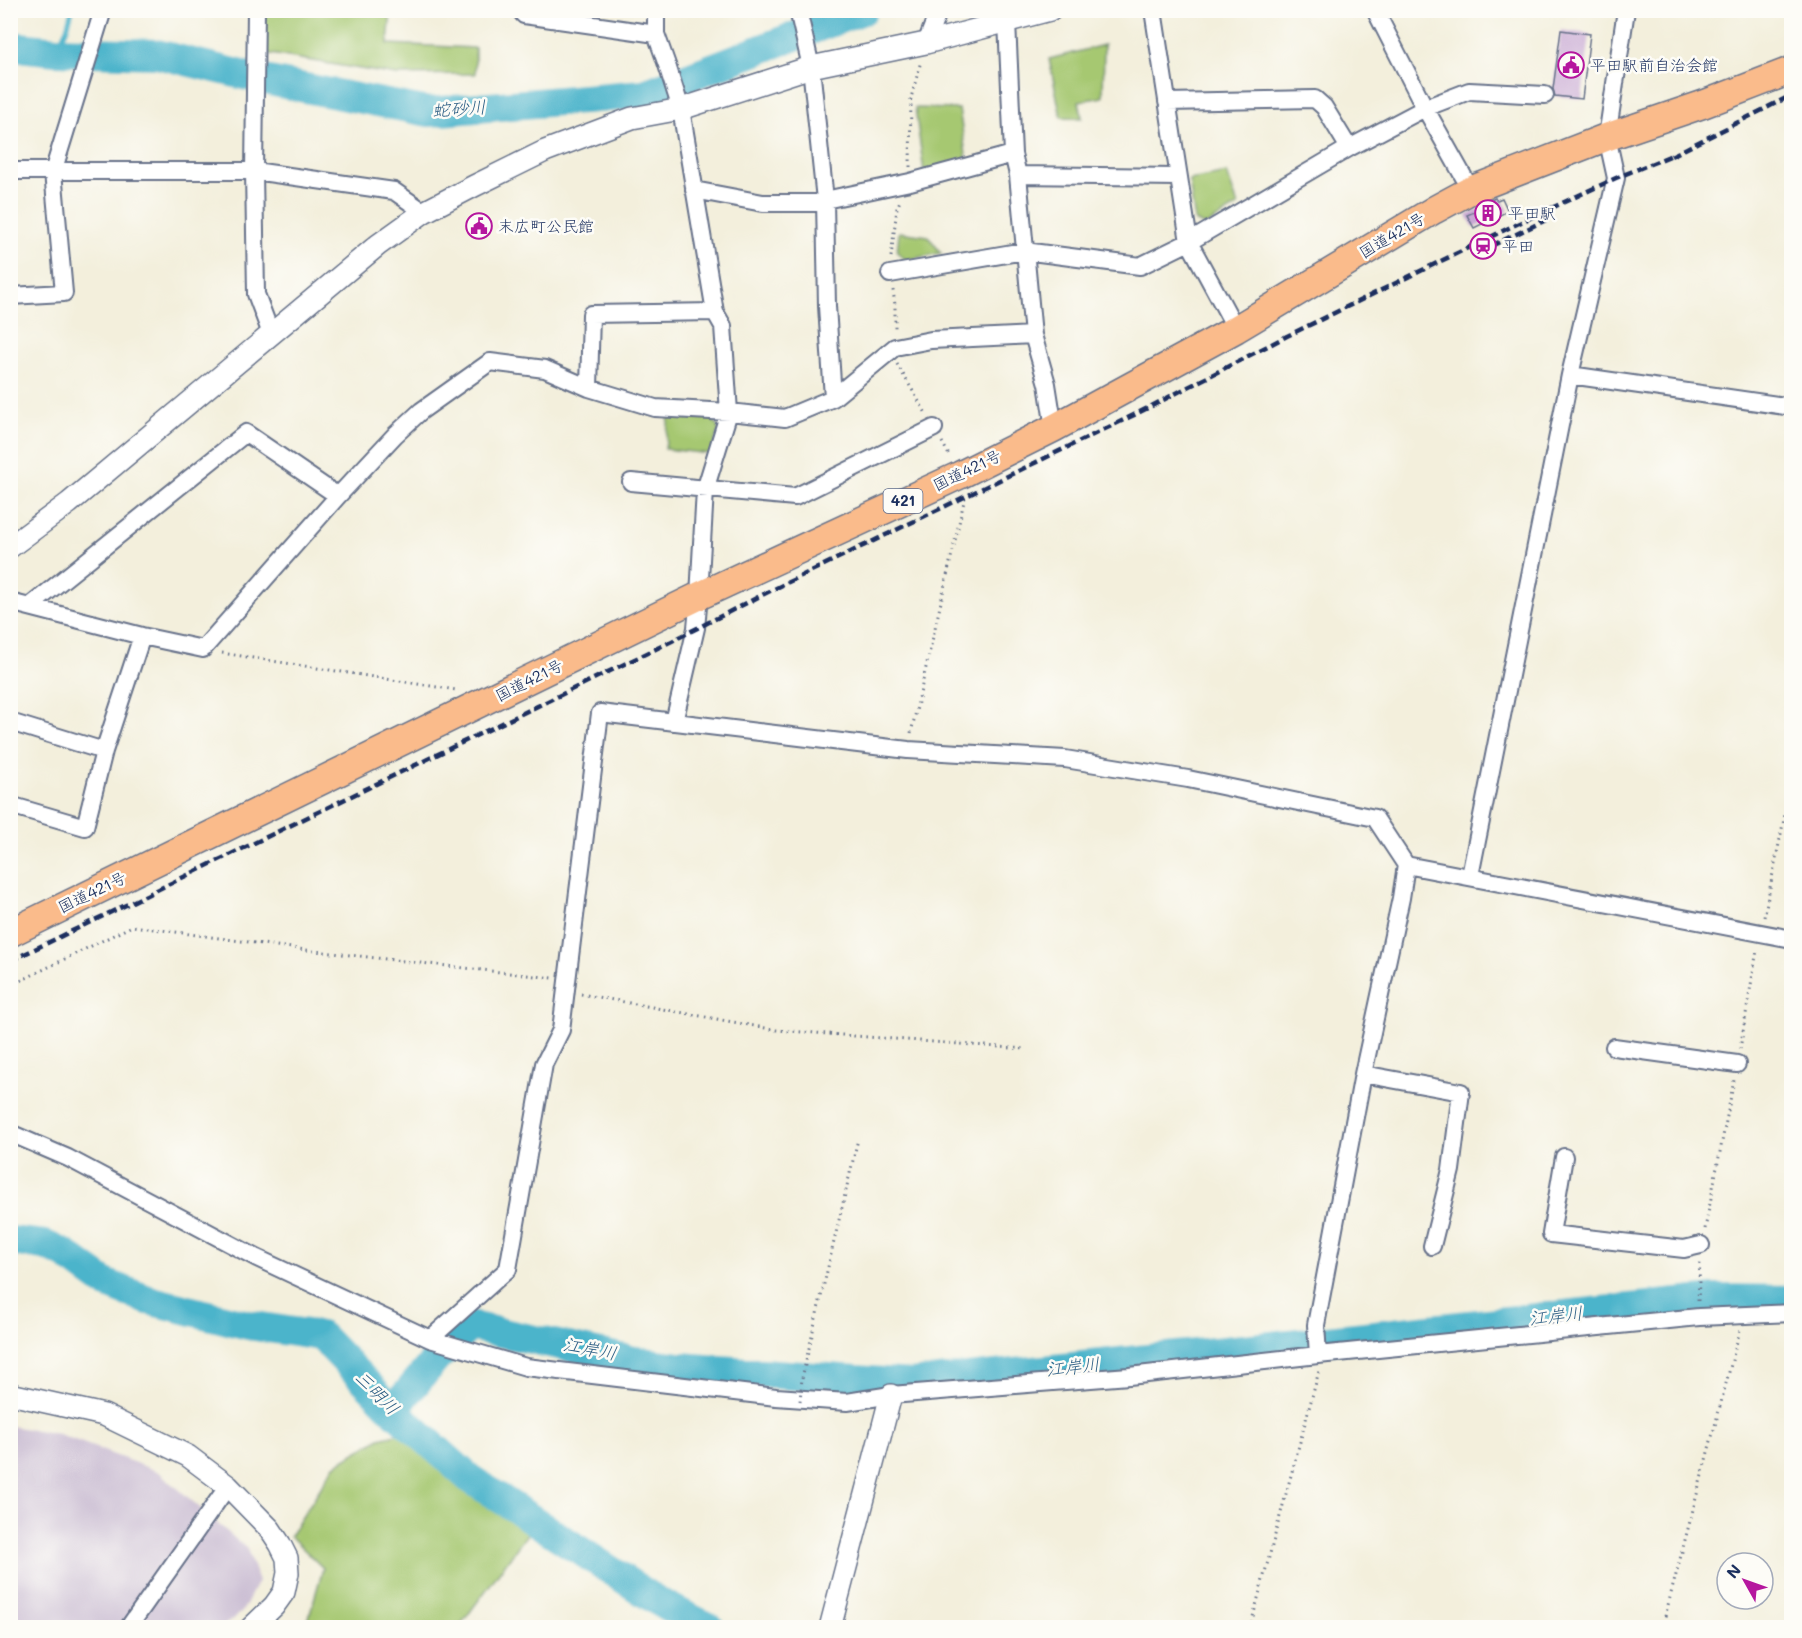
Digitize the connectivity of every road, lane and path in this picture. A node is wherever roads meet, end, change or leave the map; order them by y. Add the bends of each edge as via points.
1 (103, 10) edge
2 (256, 10) edge
3 (520, 10) edge
4 (656, 10) edge
5 (939, 10) edge
6 (1050, 10) edge
7 (1153, 10) edge
8 (1375, 10) edge
9 (1626, 10) edge
10 (798, 14) edge
11 (1007, 22) junction
12 (656, 34) junction
13 (926, 43) junction
14 (811, 67) junction
15 (1791, 70) edge
16 (1545, 94) dead end
17 (1167, 102) junction
18 (1425, 108) junction
19 (681, 109) junction
20 (1607, 136) junction
21 (1349, 148) junction
22 (1012, 154) junction
23 (10, 171) edge
24 (254, 171) junction
25 (53, 172) junction
26 (1018, 175) junction
27 (1179, 177) junction
28 (694, 190) junction
29 (1471, 190) junction
30 (825, 201) junction
31 (424, 212) junction
32 (1189, 242) junction
33 (1024, 251) junction
34 (890, 274) dead end
35 (10, 296) edge
36 (715, 312) junction
37 (1236, 329) junction
38 (271, 334) junction
39 (1033, 335) junction
40 (1570, 375) junction
41 (589, 388) junction
42 (833, 398) junction
43 (1791, 407) edge
44 (729, 412) junction
45 (934, 428) dead end
46 (1054, 428) junction
47 (631, 482) dead end
48 (705, 490) junction
49 (338, 496) junction
50 (965, 498) dead end
51 (10, 547) edge
52 (699, 596) junction
53 (10, 602) edge
54 (29, 607) junction
55 (142, 636) junction
56 (203, 649) junction
57 (461, 691) dead end
58 (10, 722) edge
59 (675, 722) junction
60 (908, 750) junction
61 (104, 751) junction
62 (1791, 780) edge
63 (10, 805) edge
64 (1407, 864) junction
65 (1470, 876) junction
66 (10, 933) edge
67 (1760, 933) junction
68 (1791, 939) edge
69 (10, 986) edge
70 (566, 986) junction
71 (1614, 1047) dead end
72 (1025, 1049) dead end
73 (1737, 1064) junction
74 (1363, 1074) junction
75 (10, 1133) edge
76 (858, 1139) dead end
77 (1564, 1157) dead end
78 (1701, 1245) junction
79 (1432, 1246) dead end
80 (1698, 1295) dead end
81 (1791, 1313) edge
82 (1744, 1315) junction
83 (429, 1339) junction
84 (1317, 1345) junction
85 (10, 1394) edge
86 (891, 1395) junction
87 (800, 1401) dead end
88 (228, 1486) junction
89 (128, 1628) edge
90 (251, 1628) edge
91 (830, 1628) edge
92 (1250, 1628) edge
93 (1662, 1628) edge

1 - 25 street
2 - 24 street
3 - 12 street via 524,15
4 - 12 street
5 - 13 street
6 - 11 street
7 - 17 street
8 - 18 street
9 - 20 street
10 - 14 street
11 - 13 street
11 - 22 street
12 - 19 street
13 - 14 street
14 - 19 street
14 - 30 street
15 - 20 highway, 国道421号 / 421
16 - 18 street via 1469,91
17 - 21 street via 1315,99
17 - 27 street
18 - 21 street
18 - 29 street
19 - 28 street
19 - 31 street via 632,118 545,151
20 - 29 highway, 国道421号 / 421
20 - 40 street via 1616,178
21 - 32 street
22 - 26 street
22 - 30 street
23 - 25 street
24 - 25 street
24 - 31 street via 394,191
24 - 38 street via 256,294
25 - 35 street via 64,293
26 - 27 street
26 - 33 street
27 - 32 street
28 - 30 street via 763,203
28 - 36 street
29 - 37 highway, 国道421号 / 421
30 - 42 street
31 - 38 street
32 - 33 street via 1140,266
32 - 37 street
33 - 34 street
33 - 39 street
36 - 41 street via 591,314
36 - 44 street via 723,326
37 - 46 highway, 国道421号 / 421
38 - 51 street via 69,503
39 - 42 street via 931,340 895,347
39 - 46 street
40 - 43 street
40 - 65 street
41 - 44 street via 655,408
41 - 49 street via 545,369 490,362 421,411
42 - 44 street via 784,418
44 - 48 street
45 - 48 street via 795,497
46 - 52 highway, 国道421号 / 421
47 - 48 street
48 - 52 street
49 - 54 street via 246,433
49 - 56 street
50 - 60 path
52 - 59 street via 696,628
52 - 66 highway, 国道421号 / 421
53 - 54 street
54 - 55 street
55 - 56 street
55 - 61 street
56 - 57 path
58 - 61 street
59 - 60 street
59 - 70 street via 600,713
60 - 64 street via 1065,759 1188,779 1375,818
61 - 63 street via 85,827
62 - 67 path
64 - 65 street
64 - 74 street
65 - 67 street
67 - 68 street
67 - 73 path
69 - 70 path via 132,926
70 - 72 path via 776,1029
70 - 83 street via 561,1030 544,1064 508,1269
71 - 73 street
73 - 78 path
74 - 79 street via 1461,1092 1451,1170
74 - 84 street via 1316,1325
75 - 83 street via 68,1158 257,1258
76 - 87 path, bridge via 802,1378
77 - 78 street via 1551,1234 1684,1249
78 - 80 path
81 - 82 street
82 - 84 street
82 - 93 path
83 - 86 street via 526,1367 776,1397 847,1402
84 - 86 street via 1129,1376
84 - 92 path via 1320,1368
85 - 88 street via 104,1414 188,1456
86 - 91 street
88 - 89 street
88 - 90 street via 270,1529 287,1558 284,1592

